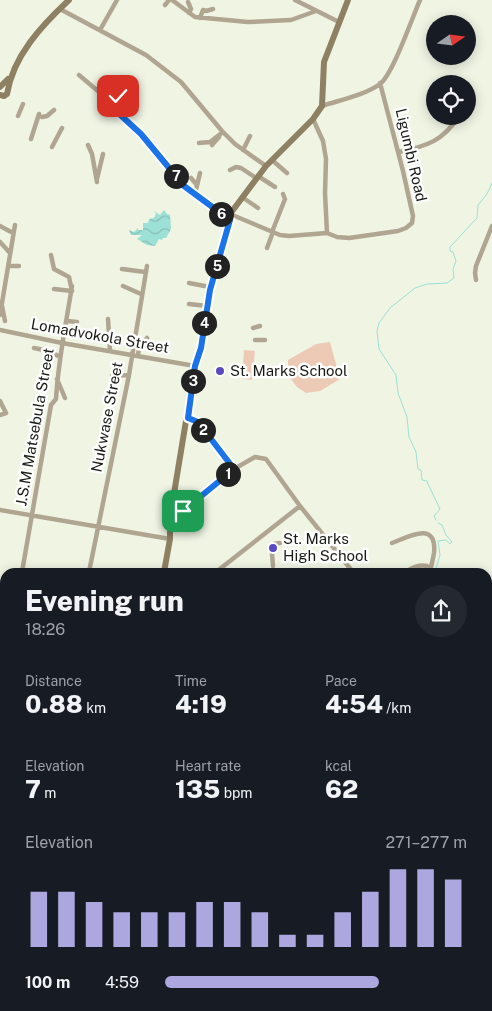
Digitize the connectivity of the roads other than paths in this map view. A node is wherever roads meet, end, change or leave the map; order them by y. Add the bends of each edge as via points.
1 (69, 0) edge
2 (118, 0) edge
3 (171, 0) edge
4 (296, 0) edge
5 (348, 0) edge
6 (420, 0) edge
7 (188, 2) dead end
8 (304, 2) edge
9 (165, 5) dead end
10 (60, 9) junction
11 (214, 9) dead end
12 (316, 11) junction
13 (189, 13) junction
14 (200, 18) junction
15 (339, 22) junction
16 (100, 30) junction
17 (79, 75) dead end
18 (380, 83) junction
19 (3, 87) edge
20 (118, 96) dead end
21 (1, 97) edge
22 (23, 104) dead end
23 (322, 106) junction
24 (54, 110) dead end
25 (116, 111) junction
26 (18, 116) dead end
27 (313, 119) junction
28 (453, 125) edge
29 (62, 128) dead end
30 (223, 132) junction
31 (250, 136) dead end
32 (31, 139) dead end
33 (199, 143) dead end
34 (88, 145) dead end
35 (212, 145) dead end
36 (52, 147) dead end
37 (243, 150) junction
38 (399, 152) junction
39 (103, 154) dead end
40 (272, 160) junction
41 (266, 166) junction
42 (230, 170) dead end
43 (200, 173) dead end
44 (287, 173) dead end
45 (257, 177) junction
46 (191, 178) dead end
47 (197, 185) junction
48 (275, 187) dead end
49 (195, 194) junction
50 (283, 194) dead end
51 (242, 197) junction
52 (258, 208) dead end
53 (230, 217) junction
54 (15, 225) dead end
55 (0, 226) edge
56 (492, 226) edge
57 (288, 229) dead end
58 (273, 232) junction
59 (13, 233) junction
60 (327, 233) junction
61 (289, 236) junction
62 (0, 242) edge
63 (267, 248) dead end
64 (10, 253) junction
65 (51, 255) dead end
66 (8, 266) junction
67 (19, 266) dead end
68 (147, 266) dead end
69 (122, 269) dead end
70 (147, 273) junction
71 (476, 280) dead end
72 (189, 283) dead end
73 (123, 286) dead end
74 (210, 287) junction
75 (72, 288) junction
76 (54, 289) dead end
77 (141, 294) junction
78 (1, 303) edge
79 (139, 304) junction
80 (146, 304) dead end
81 (189, 304) dead end
82 (207, 306) junction
83 (0, 315) edge
84 (205, 318) junction
85 (108, 319) dead end
86 (5, 321) dead end
87 (67, 322) junction
88 (76, 322) dead end
89 (215, 326) dead end
90 (260, 326) dead end
91 (253, 328) dead end
92 (0, 330) edge
93 (148, 338) dead end
94 (255, 340) dead end
95 (265, 340) dead end
96 (62, 343) junction
97 (34, 348) dead end
98 (110, 350) junction
99 (131, 354) junction
100 (138, 355) junction
101 (60, 357) junction
102 (195, 366) junction
103 (129, 375) junction
104 (112, 376) dead end
105 (57, 379) junction
106 (66, 398) dead end
107 (0, 401) edge
108 (0, 415) edge
109 (188, 418) junction
110 (234, 469) junction
111 (300, 506) junction
112 (0, 510) edge
113 (33, 515) junction
114 (170, 518) junction
115 (99, 527) junction
116 (170, 539) junction
117 (280, 543) dead end
118 (392, 543) dead end
119 (273, 566) dead end
120 (23, 568) edge
121 (90, 568) edge
122 (165, 568) edge
123 (221, 568) edge
124 (350, 568) edge
125 (414, 568) edge
126 (428, 568) edge
127 (431, 568) edge

1 - 10 street
2 - 16 street
3 - 9 street
3 - 13 street
4 - 8 street
5 - 15 street
6 - 18 street via 389,72
7 - 13 street
8 - 12 street
10 - 16 street
10 - 19 street via 33,37
11 - 14 street via 203,10
12 - 14 street via 277,21
12 - 15 street
13 - 14 street
15 - 23 street via 324,62
16 - 30 street via 146,55 181,82
17 - 25 street, Ligumbi Road
18 - 23 street via 354,96
18 - 38 street, Ligumbi Road
19 - 21 street via 7,94
20 - 25 street
22 - 26 street
23 - 27 street
24 - 32 street via 48,116 40,115
25 - 49 street, Ligumbi Road
27 - 40 street
27 - 60 street via 323,141 326,159
28 - 38 street via 438,140
29 - 36 street
30 - 33 street via 210,142
30 - 35 street
30 - 37 street
31 - 37 street
34 - 39 street via 97,182
37 - 41 street
38 - 60 street, Ligumbi Road via 412,223 398,231 349,238
40 - 41 street
40 - 44 street
41 - 45 street
42 - 45 street via 241,168
43 - 47 street
45 - 48 street
45 - 51 street
46 - 47 street
47 - 49 street
49 - 53 street, Ligumbi Road
50 - 58 street via 285,199
51 - 52 street
51 - 53 street
53 - 58 street, Ligumbi Road
53 - 74 street
54 - 59 street
55 - 59 street
56 - 71 street via 476,266
57 - 61 street
58 - 61 street, Ligumbi Road
58 - 63 street
59 - 64 street
60 - 61 street, Ligumbi Road
62 - 64 street
64 - 66 street
65 - 75 street via 54,269 69,277
66 - 67 street
66 - 78 street
68 - 70 street, Nukwase Street
69 - 70 street
70 - 77 street, Nukwase Street
72 - 74 street
73 - 77 street
74 - 82 street
75 - 76 street
75 - 87 street, J.S.M Matsebula Street
77 - 79 street, Nukwase Street
78 - 83 street
78 - 86 street
79 - 80 street
79 - 99 street, Nukwase Street
81 - 82 street
82 - 84 street
84 - 89 street
84 - 102 street
85 - 98 street
87 - 88 street
87 - 96 street, J.S.M Matsebula Street
90 - 91 street
92 - 96 street, Lomadvokola Street
93 - 100 street via 139,348
94 - 95 street
96 - 98 street, Lomadvokola Street
96 - 101 street, J.S.M Matsebula Street
97 - 101 street
98 - 99 street, Lomadvokola Street
99 - 100 street, Lomadvokola Street
99 - 103 street, Nukwase Street
100 - 102 street, Lomadvokola Street
101 - 105 street, J.S.M Matsebula Street
102 - 109 street
103 - 104 street
103 - 115 street, Nukwase Street
105 - 106 street
105 - 113 street, J.S.M Matsebula Street
107 - 108 street via 6,413
109 - 110 street via 198,422
109 - 114 street
110 - 111 street via 255,457 266,459
110 - 114 street via 182,514
111 - 123 street
111 - 124 street
112 - 113 street
113 - 115 street
113 - 120 street, J.S.M Matsebula Street
114 - 116 street
115 - 116 street
115 - 121 street, Nukwase Street
116 - 122 street
117 - 119 street via 274,544
118 - 127 street via 413,535 429,534 434,541
125 - 126 street via 424,565

